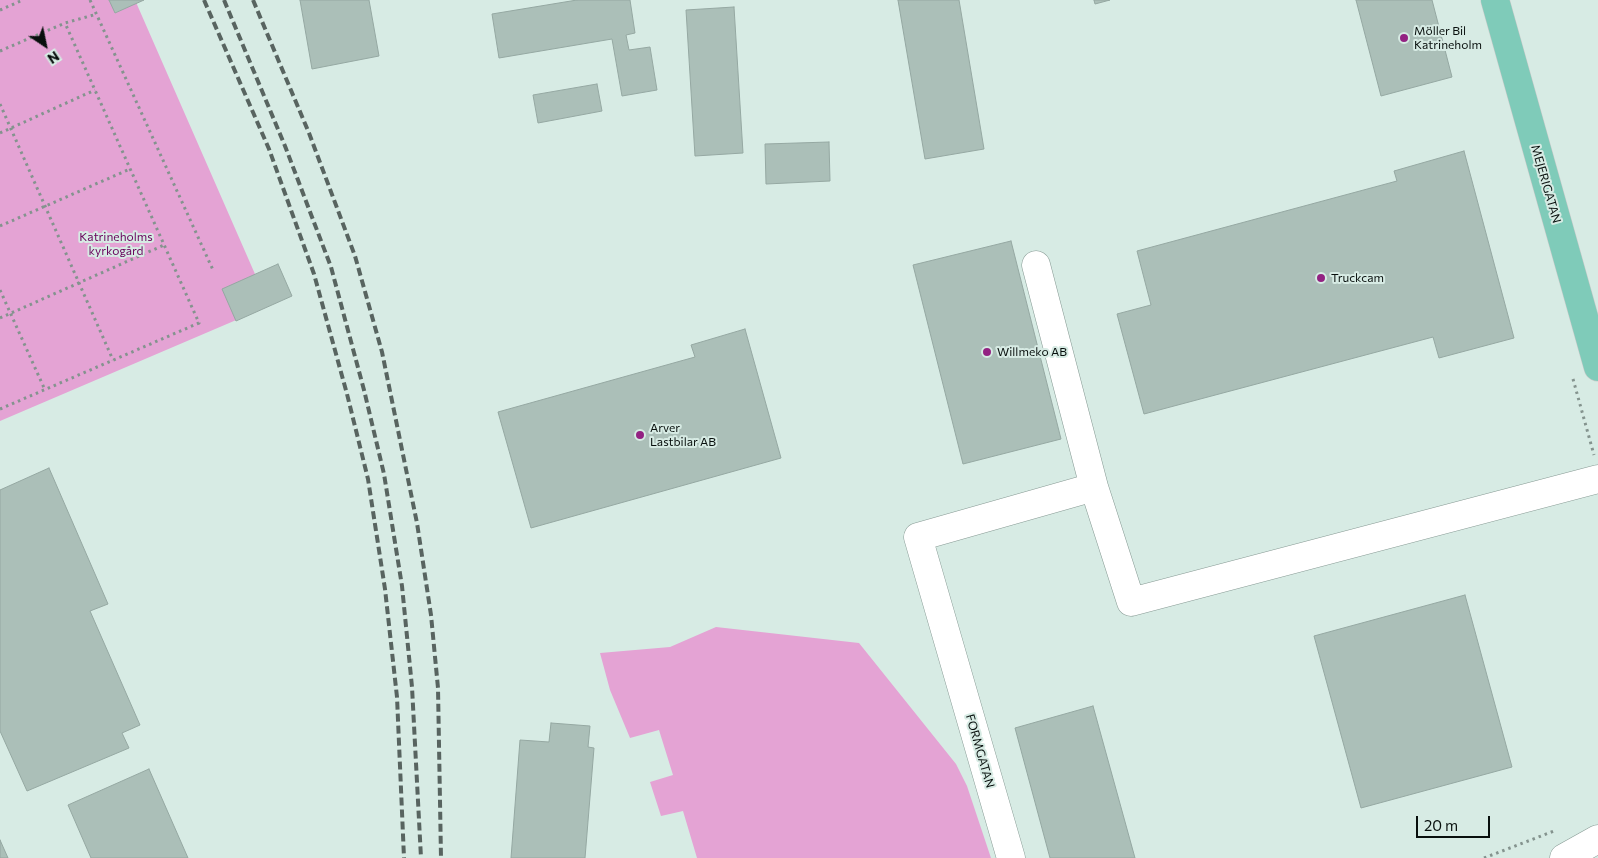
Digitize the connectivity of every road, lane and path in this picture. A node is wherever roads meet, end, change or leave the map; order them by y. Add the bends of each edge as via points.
1 (23, 0) edge
2 (90, 0) edge
3 (1495, 0) edge
4 (0, 10) edge
5 (97, 14) junction
6 (65, 23) junction
7 (0, 51) edge
8 (95, 90) junction
9 (0, 104) edge
10 (10, 128) junction
11 (0, 133) edge
12 (130, 169) junction
13 (45, 206) junction
14 (0, 226) edge
15 (164, 245) junction
16 (1036, 265) dead end
17 (213, 270) dead end
18 (79, 283) junction
19 (0, 290) edge
20 (10, 314) junction
21 (0, 318) edge
22 (113, 360) junction
23 (1598, 367) edge
24 (44, 390) junction
25 (0, 409) edge
26 (1598, 479) edge
27 (1094, 487) junction
28 (1558, 830) dead end
29 (1598, 839) edge
30 (1011, 858) edge
31 (1484, 858) edge
32 (1564, 858) edge

1 - 4 path
2 - 5 path
3 - 23 main road, MEJERIGATAN
5 - 6 path
5 - 17 path
6 - 7 path
6 - 8 path
8 - 10 path
8 - 12 path
9 - 10 path
10 - 11 path
10 - 13 path
12 - 13 path
12 - 15 path
13 - 14 path
13 - 18 path
15 - 18 path
15 - 22 path via 199,323
16 - 27 street
18 - 20 path
18 - 22 path
19 - 20 path
20 - 21 path
20 - 24 path
22 - 24 path
24 - 25 path
26 - 27 street via 1131,602
27 - 30 street, FORMGATAN via 918,537
28 - 31 path
29 - 32 street

